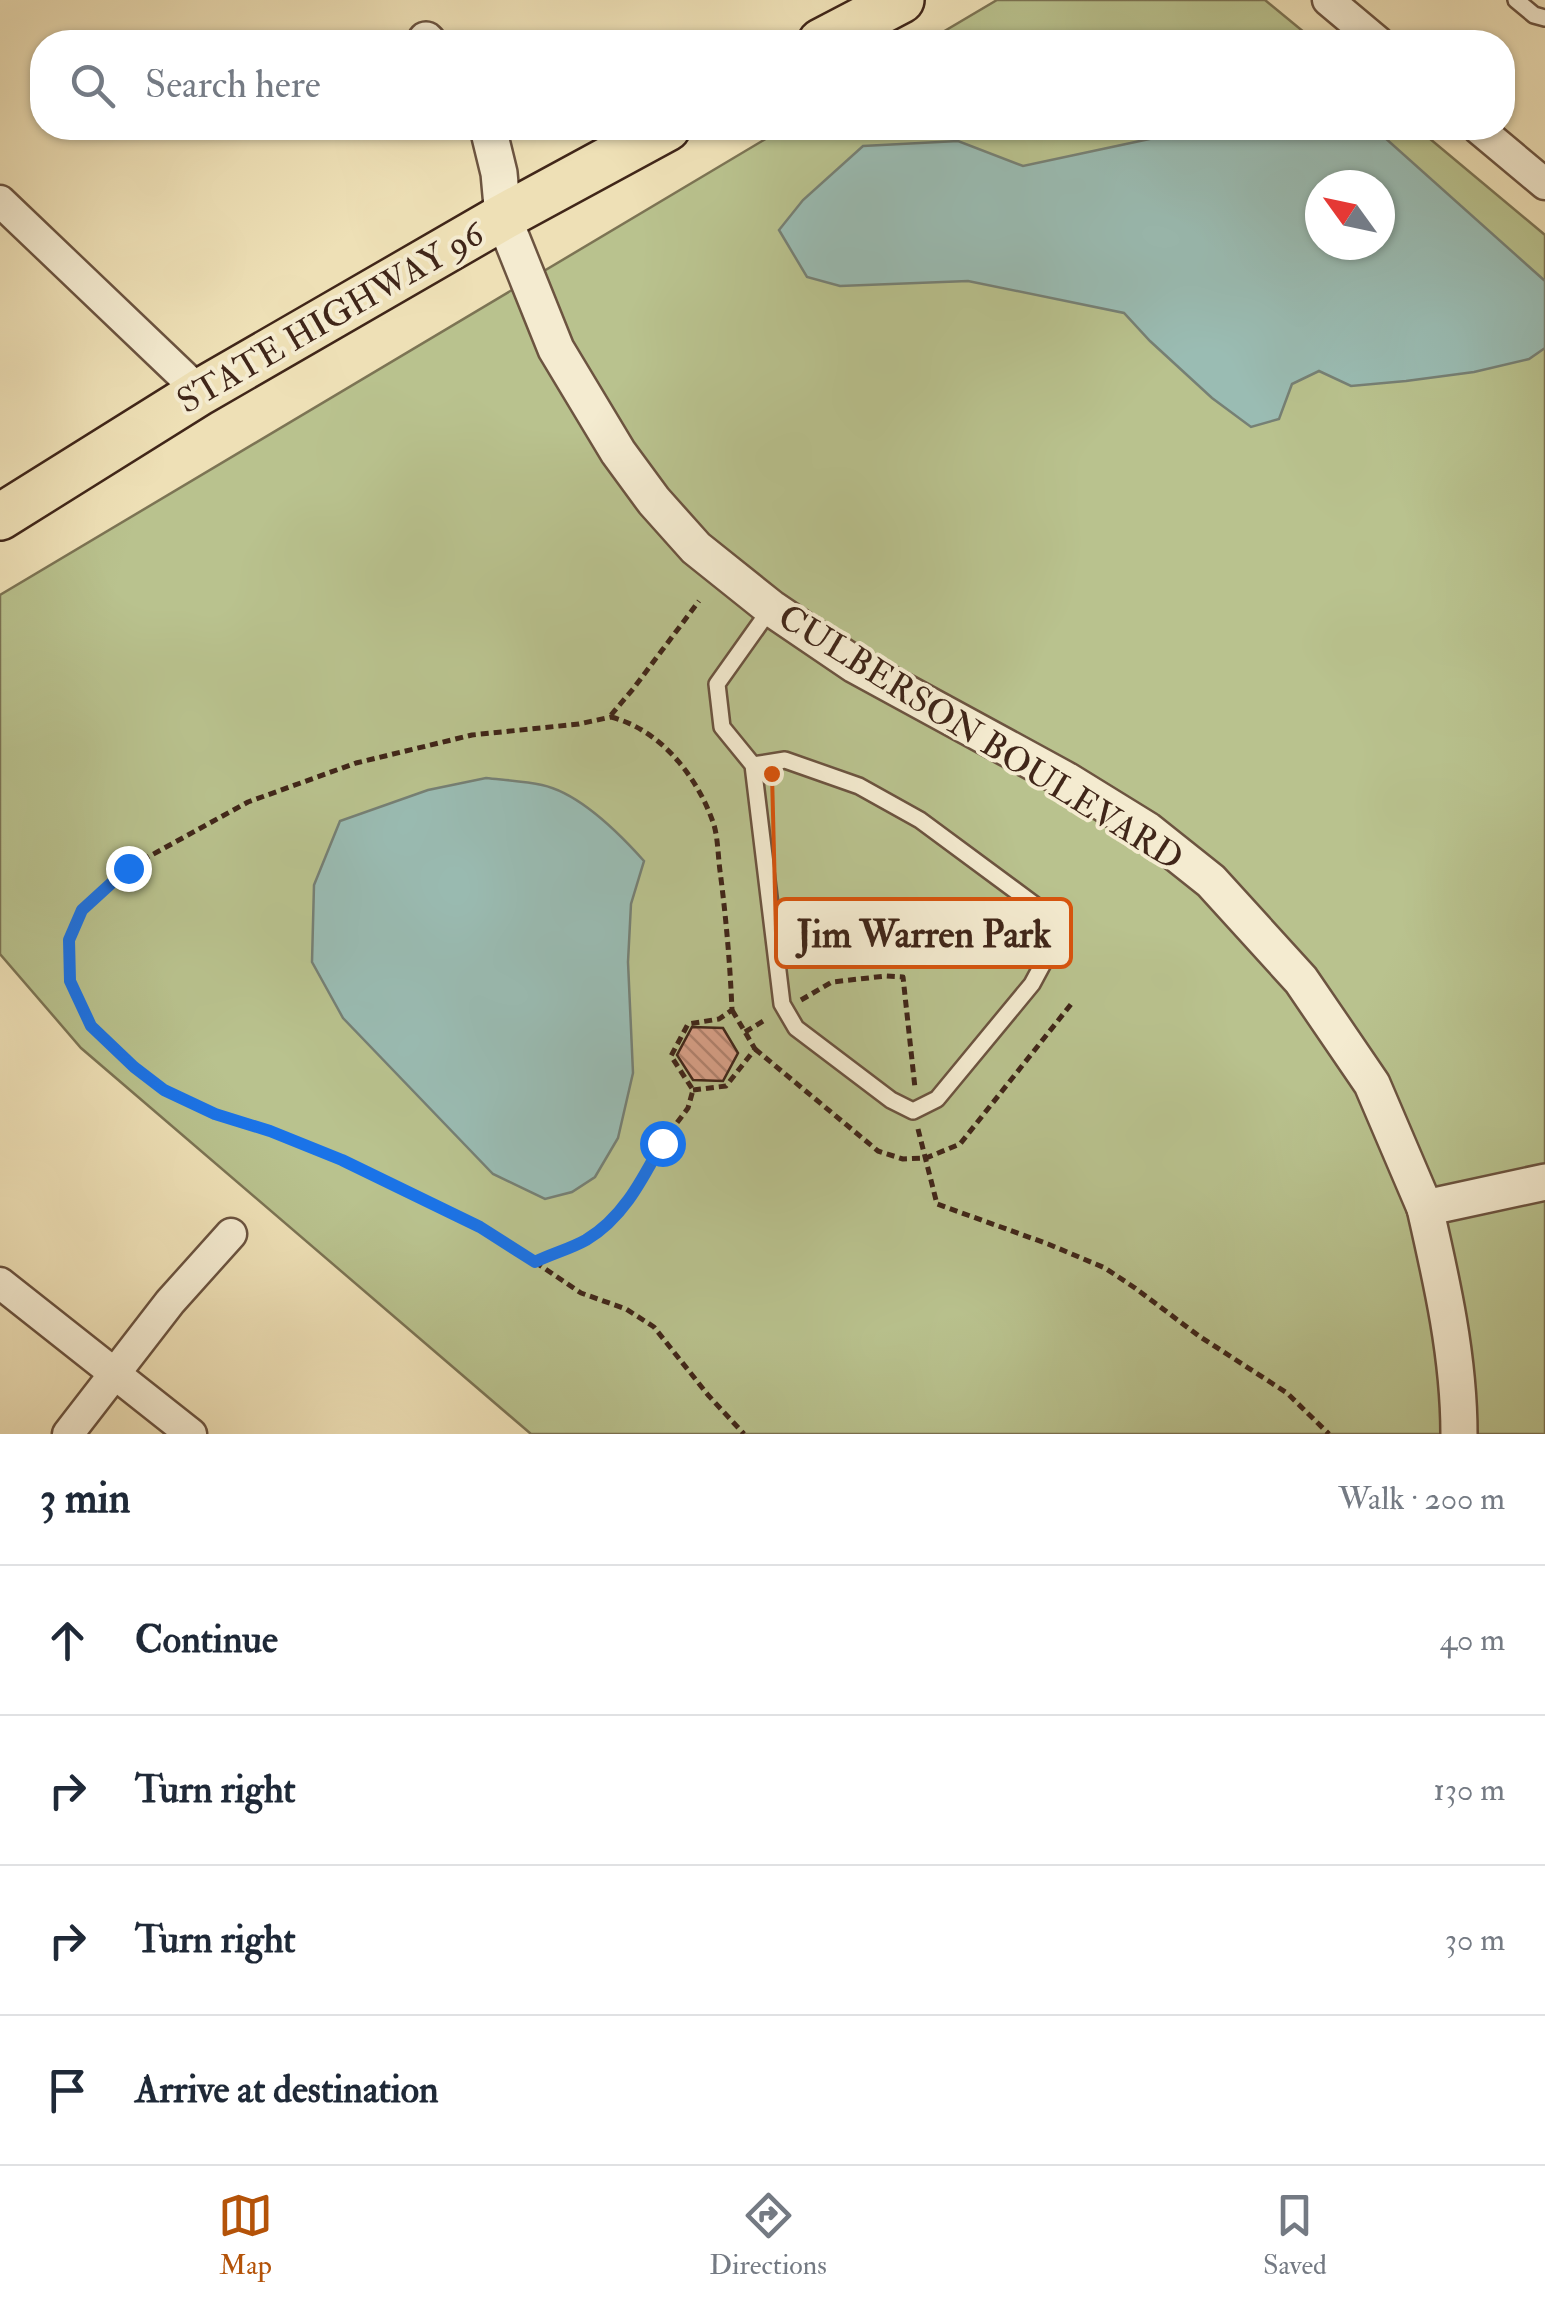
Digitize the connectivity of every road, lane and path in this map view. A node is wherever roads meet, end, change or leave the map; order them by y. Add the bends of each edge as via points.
1 (900, 0) edge
2 (1328, 0) edge
3 (1516, 0) edge
4 (1545, 18) edge
5 (843, 30) edge
6 (1364, 30) edge
7 (491, 140) edge
8 (645, 140) edge
9 (1492, 140) edge
10 (1545, 184) edge
11 (0, 201) edge
12 (503, 217) junction
13 (200, 392) junction
14 (0, 518) edge
15 (699, 600) dead end
16 (772, 608) junction
17 (609, 718) junction
18 (753, 765) junction
19 (785, 1009) junction
20 (732, 1010) junction
21 (745, 1032) junction
22 (693, 1090) junction
23 (913, 1111) junction
24 (1545, 1182) edge
25 (1425, 1208) junction
26 (231, 1234) dead end
27 (535, 1262) junction
28 (0, 1283) edge
29 (115, 1372) junction
30 (68, 1434) edge
31 (190, 1434) edge
32 (744, 1434) edge
33 (1329, 1434) edge
34 (1458, 1434) edge

1 - 5 main road
2 - 6 street
3 - 4 lane
7 - 12 street, CULBERSON BOULEVARD
8 - 12 main road, STATE HIGHWAY 96
9 - 10 street
11 - 13 street
12 - 13 main road, STATE HIGHWAY 96
12 - 16 street, CULBERSON BOULEVARD via 556,350 618,452 696,548
13 - 14 main road, STATE HIGHWAY 96
15 - 17 path
16 - 18 lane via 717,684 722,727
16 - 25 street, CULBERSON BOULEVARD via 855,665 1147,830 1211,881 1301,980 1372,1084
17 - 20 path via 652,736 703,798 715,828
17 - 27 path via 472,734 356,762 248,802 128,868 82,910 69,940 70,981 91,1026 164,1090 342,1160 480,1227
18 - 19 lane
18 - 23 lane via 785,760 859,786 920,820 1043,912 1053,946 1032,984 938,1099
19 - 21 path
19 - 23 lane via 796,1028
19 - 23 path via 832,982 903,977
20 - 21 path
20 - 22 path via 688,1024 671,1056
21 - 22 path via 755,1049 726,1086
22 - 27 path via 620,1212 585,1241
23 - 33 path via 938,1204 1105,1268 1288,1392
24 - 25 street
25 - 34 street, CULBERSON BOULEVARD via 1457,1376
26 - 29 street
27 - 32 path via 581,1293 654,1327
28 - 29 street
29 - 30 street
29 - 31 street

